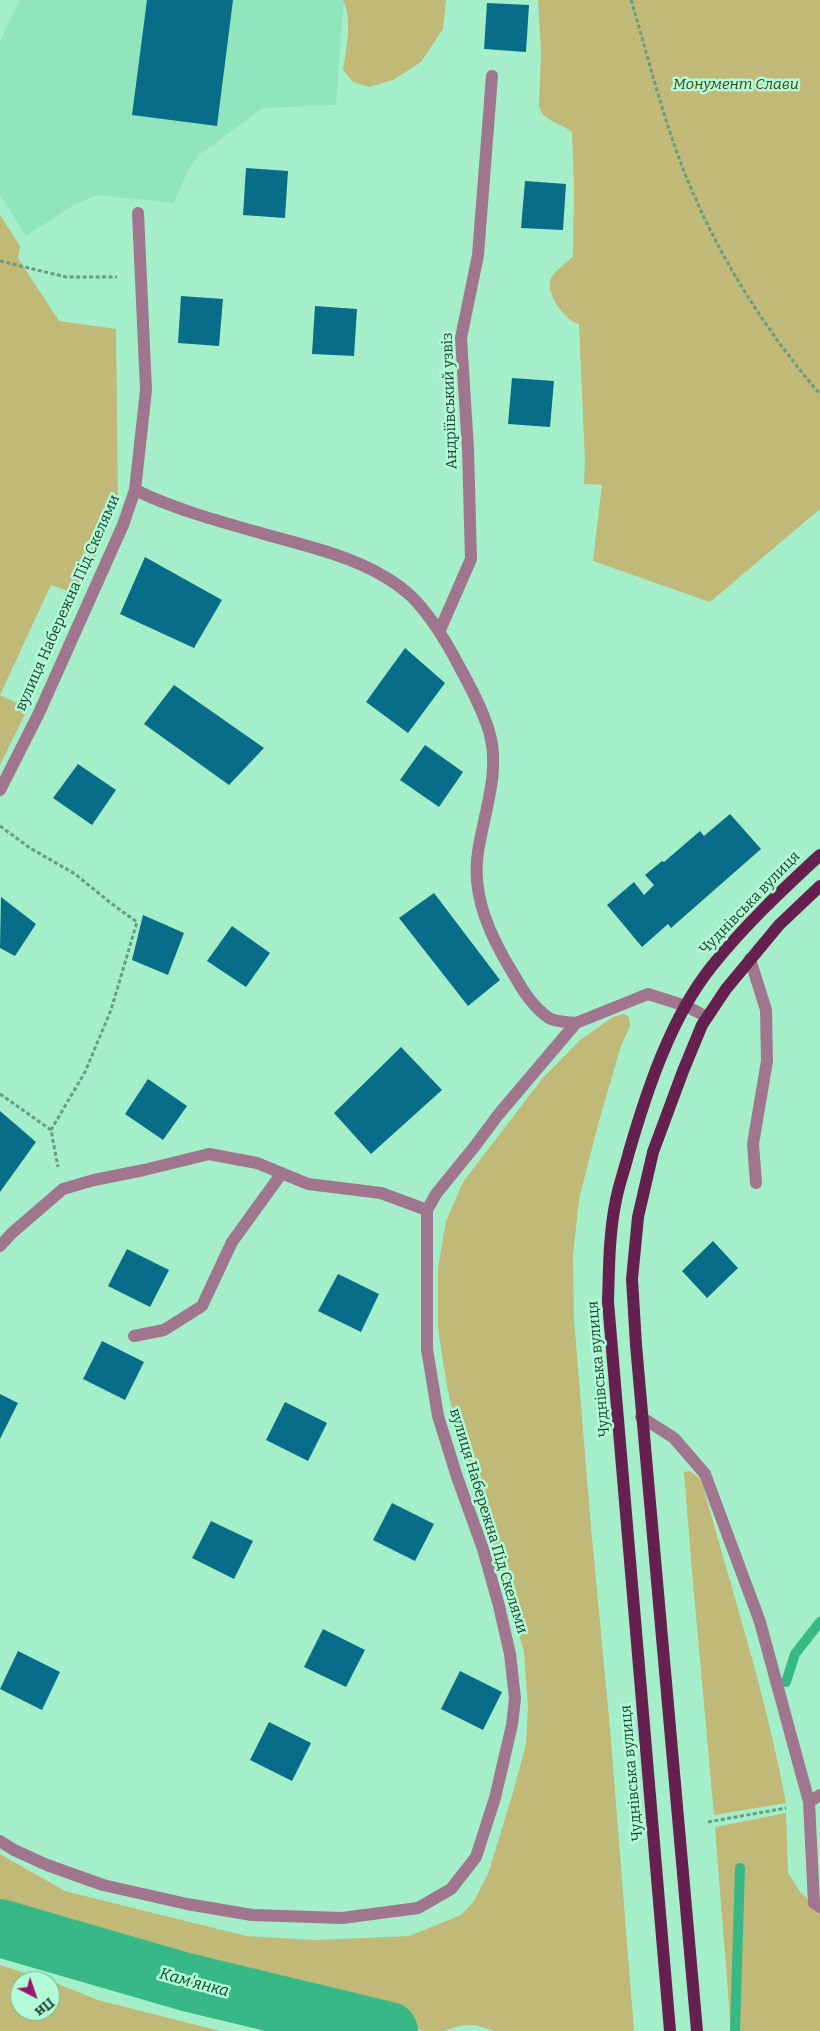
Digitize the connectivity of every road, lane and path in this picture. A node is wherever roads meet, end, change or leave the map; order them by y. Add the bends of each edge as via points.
1 (631, 0) edge
2 (492, 76) dead end
3 (138, 213) dead end
4 (0, 261) edge
5 (140, 276) junction
6 (820, 394) edge
7 (136, 490) junction
8 (440, 630) junction
9 (0, 790) edge
10 (0, 826) edge
11 (820, 855) edge
12 (820, 886) edge
13 (750, 959) junction
14 (686, 1006) junction
15 (707, 1017) junction
16 (576, 1023) junction
17 (0, 1094) edge
18 (51, 1130) junction
19 (282, 1173) junction
20 (756, 1183) dead end
21 (63, 1189) junction
22 (427, 1210) junction
23 (0, 1246) edge
24 (134, 1336) dead end
25 (641, 1418) junction
26 (814, 1798) edge
27 (786, 1808) dead end
28 (708, 1822) dead end
29 (0, 1841) edge
30 (820, 1907) edge
31 (670, 2031) edge
32 (697, 2031) edge

1 - 6 path via 676,148 702,212 757,313
2 - 8 street, Андріївський узвіз via 478,255 461,338 471,559
3 - 5 street, вулиця Набережна Під Скелями
4 - 5 path via 66,277
5 - 7 street, вулиця Набережна Під Скелями via 146,390
7 - 8 street via 172,507 355,562 390,580 412,597
7 - 9 street, вулиця Набережна Під Скелями via 39,713
8 - 16 street via 472,690 489,731 494,766 478,854 477,882 482,911 500,952 527,998 550,1019
10 - 18 path via 75,874 137,922 107,1018 85,1072
11 - 14 main road, Чуднівська вулиця via 740,934 711,967
12 - 13 main road via 779,925
13 - 15 main road
13 - 20 street via 766,1010 767,1062 753,1144
14 - 15 street
14 - 16 street via 648,994
14 - 31 main road, Чуднівська вулиця via 660,1062 616,1199 608,1302
15 - 25 main road via 682,1071 653,1152 638,1217 632,1280
16 - 22 street via 498,1115
17 - 18 path
18 - 21 path
19 - 21 street via 257,1163 209,1154
19 - 22 street via 308,1184 381,1193
19 - 24 street via 232,1242 202,1306 164,1330
21 - 23 street
22 - 29 street, вулиця Набережна Під Скелями via 427,1349 438,1416 499,1606 510,1654 514,1698 512,1725 495,1798 476,1858 451,1889 418,1908 342,1918 252,1915 103,1886 48,1865
25 - 26 street via 674,1438 705,1474 760,1622
25 - 32 main road
26 - 30 street via 814,1902
27 - 28 path

